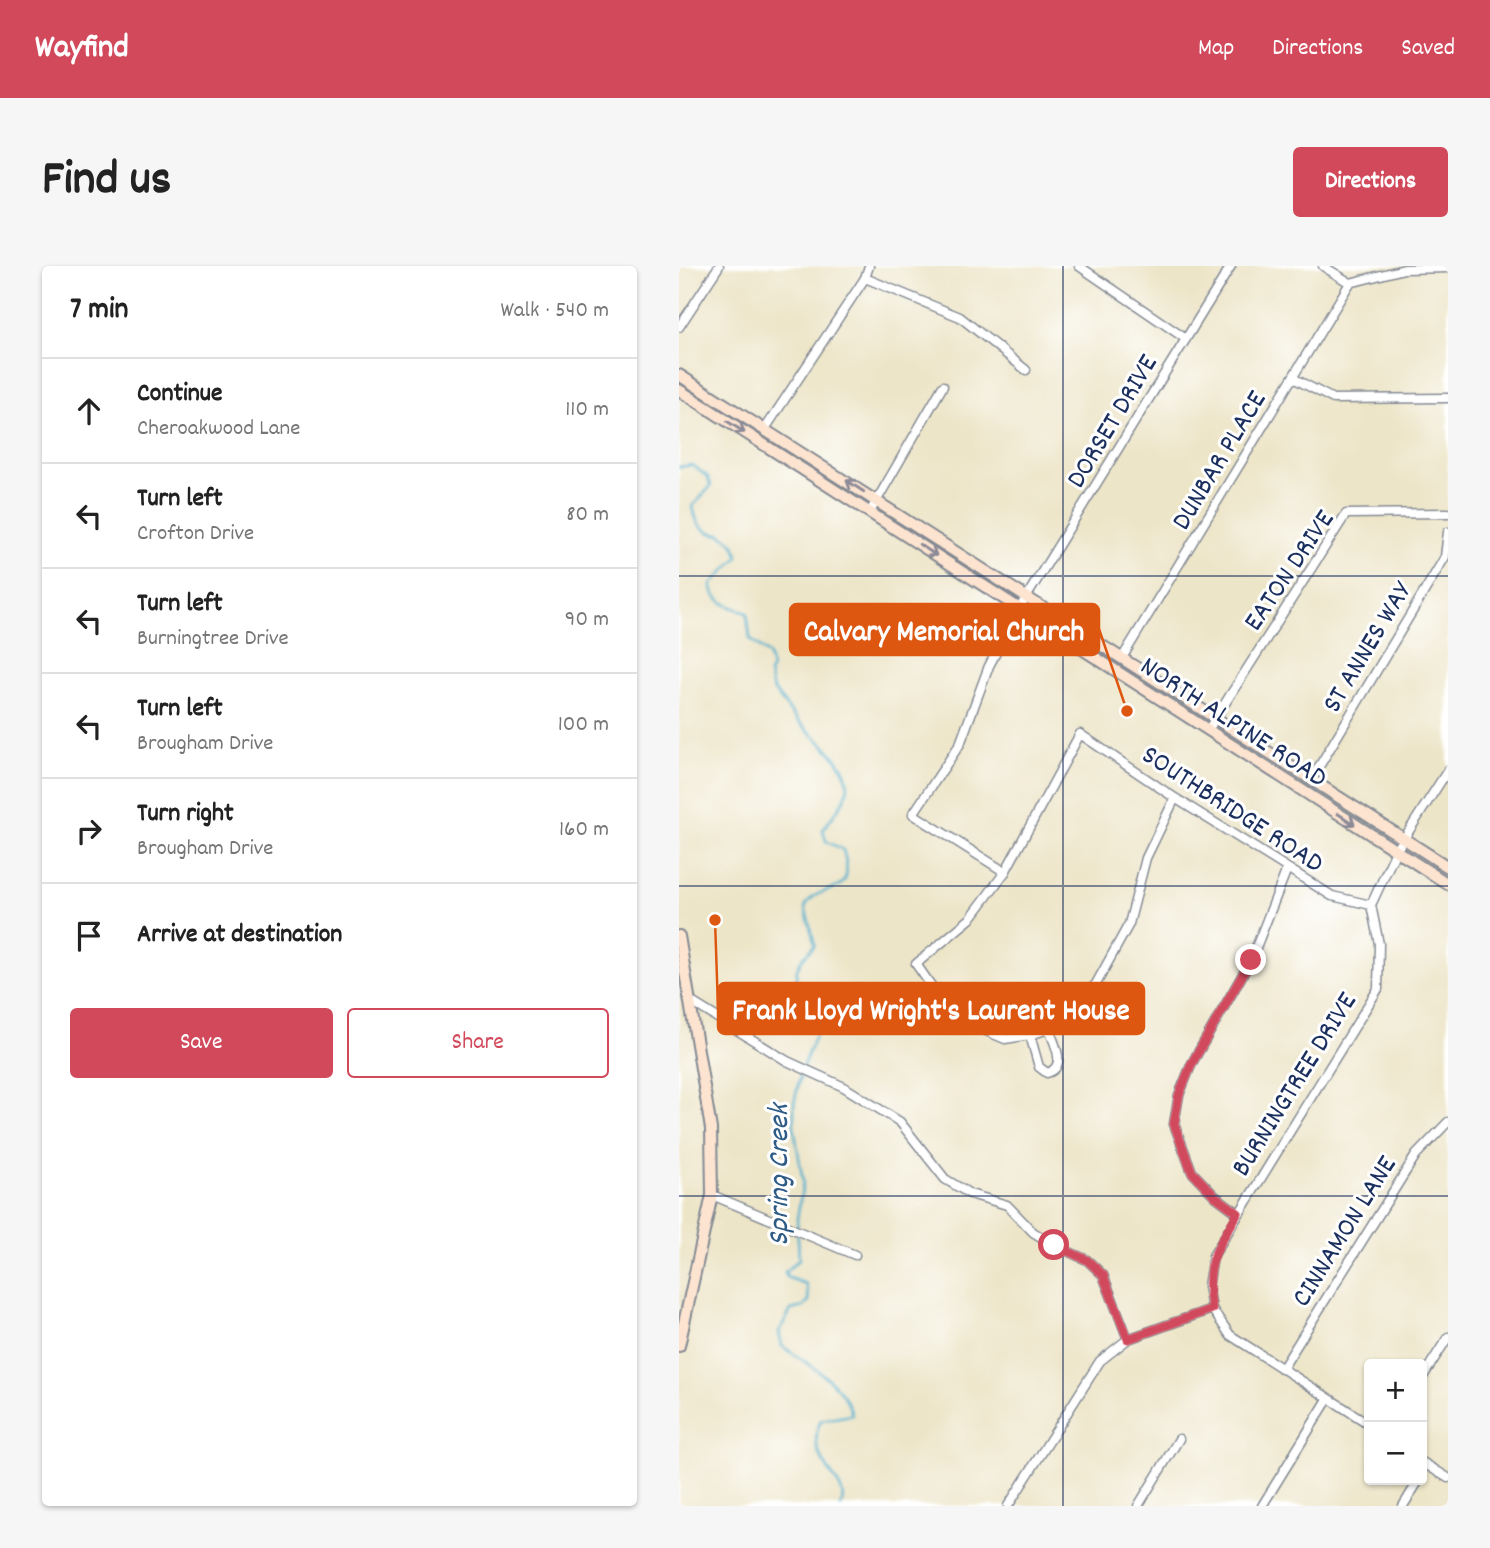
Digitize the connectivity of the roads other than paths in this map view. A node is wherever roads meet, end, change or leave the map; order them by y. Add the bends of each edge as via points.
1 (719, 266) edge
2 (869, 266) edge
3 (1079, 266) edge
4 (1098, 266) edge
5 (1231, 266) edge
6 (1323, 266) edge
7 (1448, 268) edge
8 (1092, 275) junction
9 (865, 278) junction
10 (1350, 284) junction
11 (679, 327) edge
12 (1186, 339) junction
13 (1026, 370) dead end
14 (679, 375) edge
15 (1293, 377) junction
16 (943, 386) dead end
17 (679, 390) edge
18 (1448, 397) edge
19 (765, 429) junction
20 (877, 500) junction
21 (870, 512) junction
22 (1448, 513) edge
23 (1448, 532) edge
24 (1028, 597) junction
25 (1019, 609) junction
26 (1122, 657) junction
27 (1216, 718) junction
28 (1208, 730) junction
29 (1448, 770) edge
30 (1311, 780) junction
31 (1175, 798) junction
32 (1404, 839) junction
33 (1396, 851) junction
34 (1448, 867) edge
35 (1287, 869) junction
36 (1005, 872) junction
37 (1448, 884) edge
38 (1371, 905) junction
39 (679, 936) edge
40 (690, 1001) junction
41 (1054, 1028) junction
42 (1030, 1035) junction
43 (1448, 1122) edge
44 (712, 1195) junction
45 (1238, 1213) junction
46 (855, 1255) dead end
47 (1212, 1309) junction
48 (1128, 1339) junction
49 (1446, 1343) edge
50 (679, 1346) edge
51 (1282, 1369) junction
52 (1427, 1371) edge
53 (1328, 1399) junction
54 (1366, 1422) edge
55 (1179, 1439) dead end
56 (1427, 1465) edge
57 (1448, 1479) edge
58 (1416, 1485) edge
59 (1008, 1506) edge
60 (1138, 1506) edge
61 (1262, 1506) edge
62 (1403, 1506) edge

1 - 11 street
2 - 9 street
3 - 8 street
4 - 8 street
5 - 12 street, DORSET DRIVE
6 - 10 street
7 - 10 street via 1404,269
8 - 12 street
9 - 13 street via 960,317
9 - 19 street
10 - 15 street, DUNBAR PLACE
12 - 24 street, DORSET DRIVE
14 - 19 main road, NORTH ALPINE ROAD
15 - 18 street via 1333,399
15 - 26 street, DUNBAR PLACE
16 - 20 street
17 -> 21 main road, NORTH ALPINE ROAD
20 -> 19 main road, NORTH ALPINE ROAD
20 - 21 street
20 - 24 main road, NORTH ALPINE ROAD
21 -> 25 main road, NORTH ALPINE ROAD
22 - 27 street, EATON DRIVE via 1346,514
23 - 30 street, ST ANNES WAY via 1445,557
24 - 25 street, DORSET DRIVE
24 - 26 main road, NORTH ALPINE ROAD
25 - 28 main road, NORTH ALPINE ROAD
25 - 36 street, DORSET DRIVE via 989,666 960,744 912,814
26 - 27 main road, NORTH ALPINE ROAD
27 - 28 street, EATON DRIVE
27 - 30 main road, NORTH ALPINE ROAD
28 -> 33 main road, NORTH ALPINE ROAD
29 - 32 street
30 - 32 main road, NORTH ALPINE ROAD
31 - 35 street, SOUTHBRIDGE ROAD
31 - 36 street, SOUTHBRIDGE ROAD via 1080,734
31 - 41 street via 1146,858 1129,924 1096,984
32 - 33 street
32 - 34 main road, NORTH ALPINE ROAD
33 - 37 main road, NORTH ALPINE ROAD
33 - 38 street
35 - 38 street, SOUTHBRIDGE ROAD via 1332,896
35 - 45 street via 1251,960 1192,1063 1174,1124 1192,1172
36 - 42 street via 969,919 916,964 953,1017 1005,1038
38 - 45 street, BURNINGTREE DRIVE via 1379,944 1378,989
39 - 40 main road
40 - 44 main road via 711,1129
40 - 48 street via 900,1122 945,1179 970,1194 1007,1205 1033,1232 1087,1260 1103,1275
41 - 42 street
41 - 42 street via 1059,1057 1051,1072 1039,1067
43 - 51 street, CINNAMON LANE via 1416,1155
44 - 46 street
44 - 50 main road
45 - 47 street, BURNINGTREE DRIVE via 1213,1256 1208,1286
47 - 48 street
47 - 51 street via 1230,1335
48 - 59 street via 1100,1361
49 - 52 street
51 - 53 street
53 - 54 street
53 - 61 street
55 - 60 street
56 - 57 street
58 - 62 street

